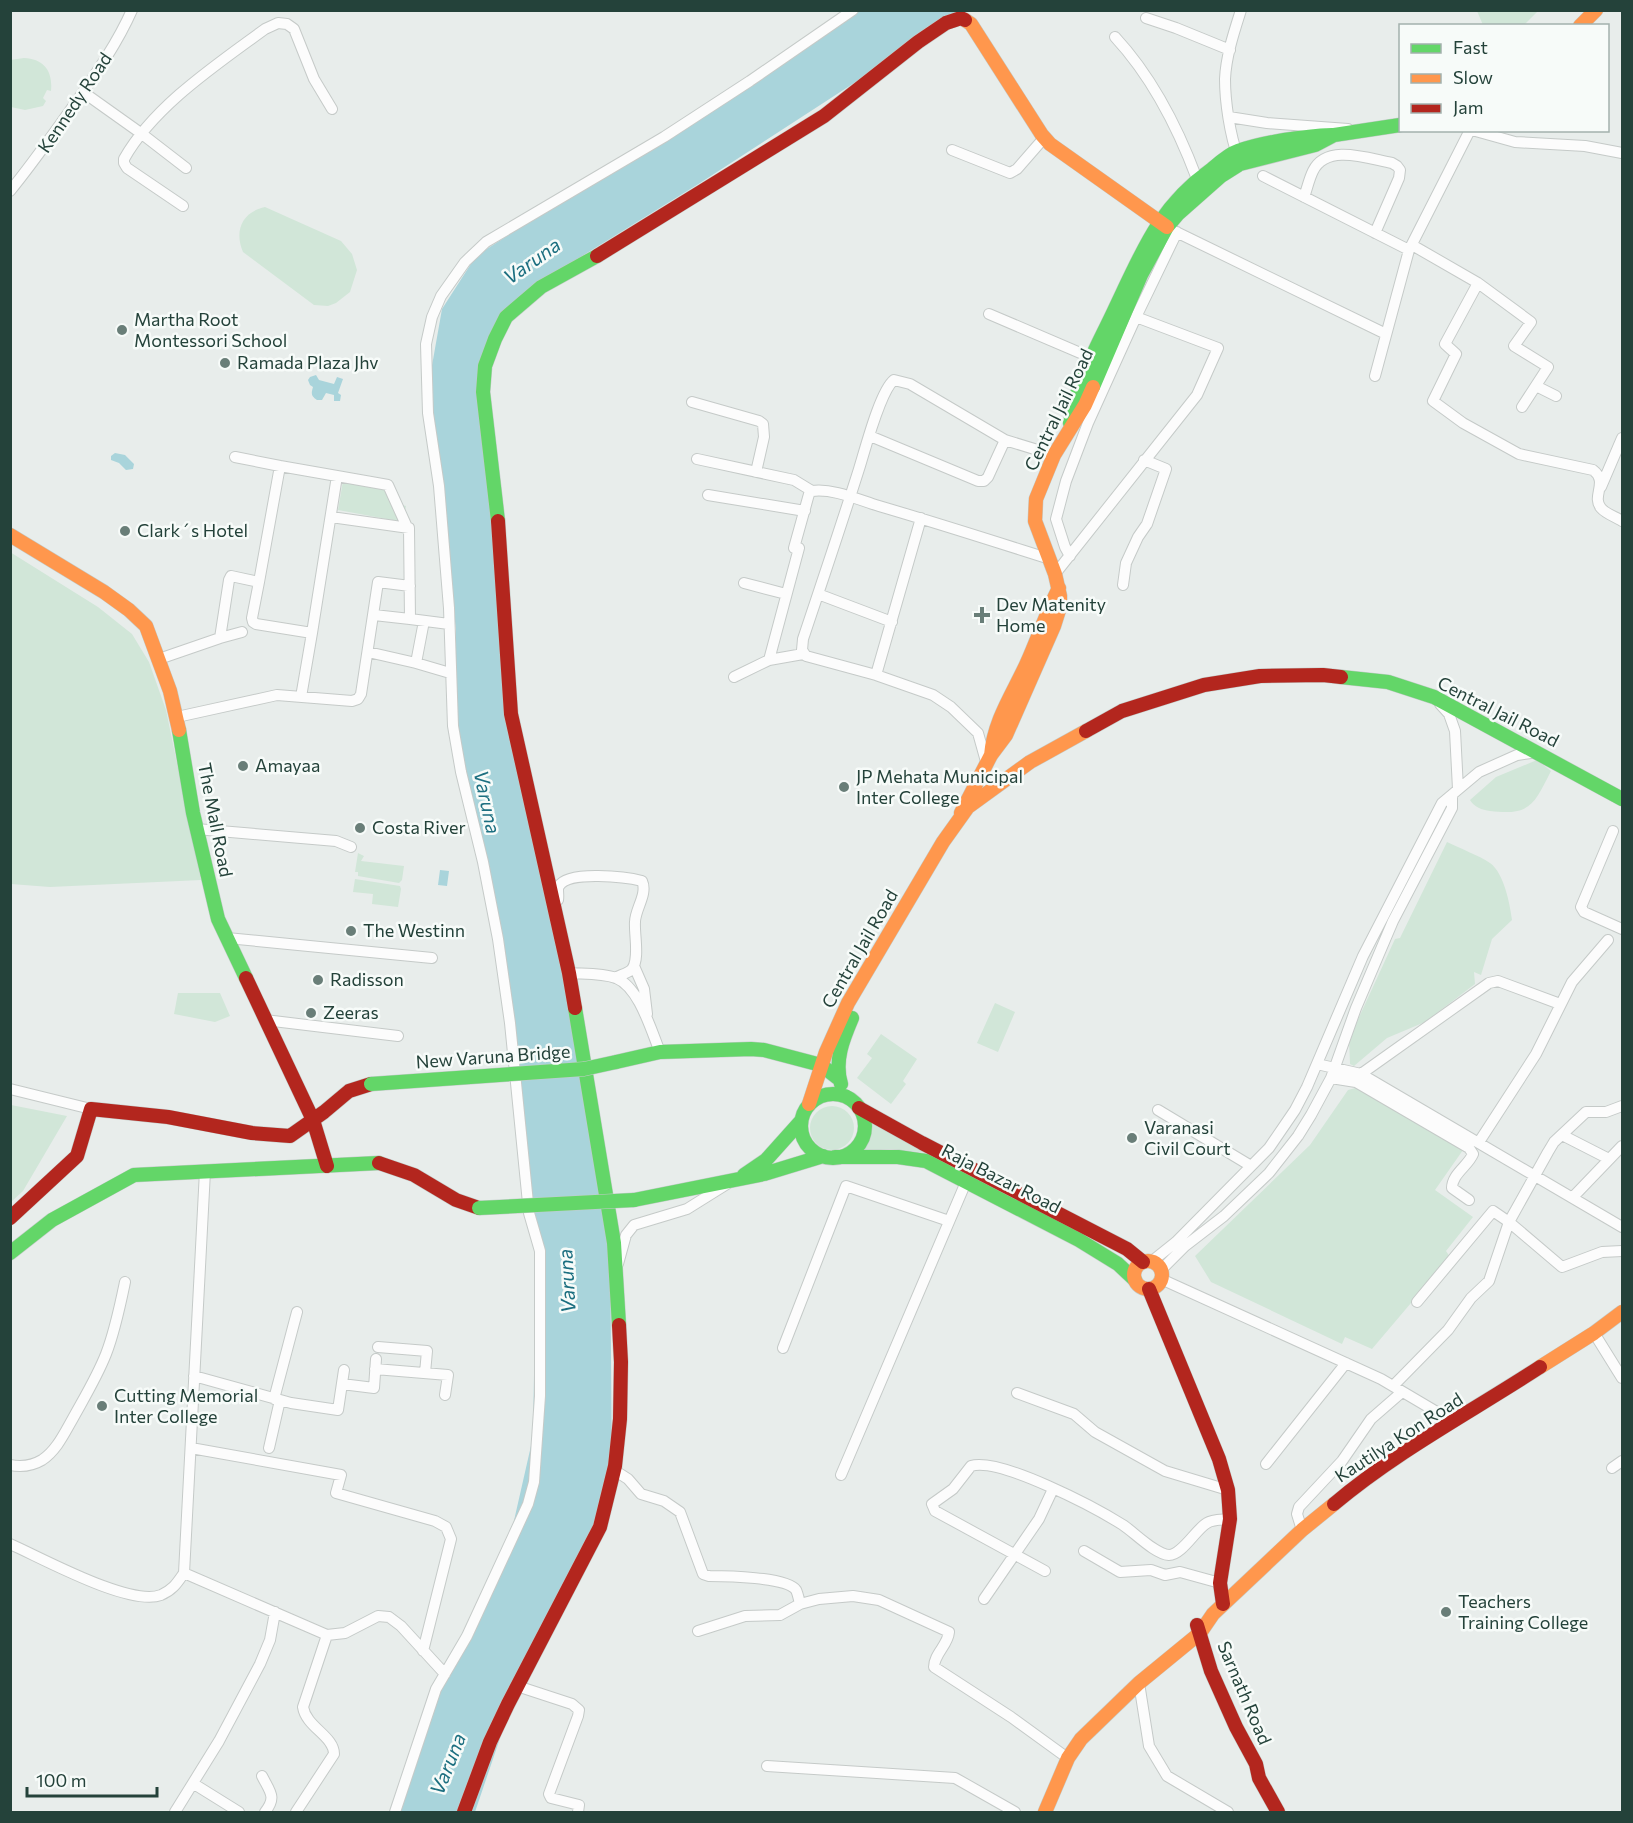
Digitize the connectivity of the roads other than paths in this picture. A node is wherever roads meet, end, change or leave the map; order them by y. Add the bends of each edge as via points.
1 (132, 10) edge
2 (853, 10) edge
3 (1241, 10) edge
4 (1596, 10) edge
5 (1146, 18) dead end
6 (1582, 24) edge
7 (1115, 37) dead end
8 (1230, 50) junction
9 (83, 92) junction
10 (332, 109) dead end
11 (1229, 117) junction
12 (1399, 125) edge
13 (1371, 130) junction
14 (1470, 132) edge
15 (1478, 132) edge
16 (142, 134) junction
17 (1044, 138) junction
18 (952, 150) dead end
19 (1623, 153) edge
20 (1238, 158) junction
21 (186, 168) dead end
22 (1263, 176) dead end
23 (1197, 179) junction
24 (10, 191) edge
25 (1304, 197) junction
26 (183, 206) dead end
27 (1167, 227) junction
28 (1375, 233) junction
29 (1411, 248) junction
30 (1478, 283) junction
31 (989, 314) dead end
32 (1136, 317) junction
33 (1386, 334) junction
34 (1092, 358) junction
35 (1375, 376) dead end
36 (1536, 386) junction
37 (1556, 396) dead end
38 (692, 402) dead end
39 (1522, 407) dead end
40 (1069, 428) junction
41 (870, 435) junction
42 (1623, 438) edge
43 (1005, 440) junction
44 (1054, 455) junction
45 (235, 457) dead end
46 (697, 459) dead end
47 (1144, 460) junction
48 (280, 466) junction
49 (756, 472) junction
50 (337, 476) junction
51 (1601, 487) junction
52 (812, 491) junction
53 (708, 495) dead end
54 (850, 497) junction
55 (804, 511) junction
56 (331, 517) junction
57 (921, 518) junction
58 (1623, 521) edge
59 (407, 527) junction
60 (10, 535) edge
61 (1070, 556) junction
62 (1050, 560) junction
63 (1057, 581) junction
64 (259, 582) junction
65 (744, 583) dead end
66 (1123, 585) dead end
67 (410, 586) junction
68 (786, 594) junction
69 (818, 594) junction
70 (374, 615) junction
71 (410, 619) junction
72 (424, 621) junction
73 (892, 622) junction
74 (449, 624) junction
75 (242, 632) dead end
76 (312, 633) junction
77 (220, 638) junction
78 (368, 652) junction
79 (803, 654) junction
80 (159, 659) junction
81 (769, 660) junction
82 (416, 663) junction
83 (450, 673) junction
84 (876, 675) junction
85 (734, 677) dead end
86 (301, 697) junction
87 (1434, 697) junction
88 (177, 717) junction
89 (1538, 752) junction
90 (989, 760) junction
91 (1455, 792) junction
92 (1623, 799) edge
93 (957, 820) junction
94 (196, 829) junction
95 (1613, 831) dead end
96 (351, 847) dead end
97 (552, 902) junction
98 (1623, 929) edge
99 (227, 938) junction
100 (1608, 940) dead end
101 (432, 957) dead end
102 (634, 966) junction
103 (569, 973) junction
104 (867, 973) junction
105 (615, 978) junction
106 (1560, 1004) junction
107 (265, 1020) junction
108 (648, 1024) junction
109 (398, 1036) dead end
110 (660, 1052) junction
111 (1317, 1064) junction
112 (821, 1065) junction
113 (1332, 1073) junction
114 (1361, 1074) junction
115 (839, 1079) junction
116 (10, 1089) edge
117 (847, 1097) junction
118 (809, 1104) junction
119 (1623, 1106) edge
120 (859, 1108) junction
121 (91, 1109) junction
122 (1158, 1110) dead end
123 (314, 1120) junction
124 (801, 1121) junction
125 (1562, 1135) junction
126 (1479, 1142) junction
127 (1623, 1146) edge
128 (829, 1157) junction
129 (1609, 1160) junction
130 (327, 1166) junction
131 (1251, 1166) junction
132 (205, 1171) junction
133 (1536, 1174) junction
134 (733, 1181) junction
135 (966, 1182) junction
136 (1573, 1197) junction
137 (1469, 1200) dead end
138 (10, 1218) edge
139 (949, 1221) junction
140 (1509, 1222) junction
141 (1623, 1227) edge
142 (1623, 1251) edge
143 (10, 1253) edge
144 (1154, 1268) junction
145 (616, 1272) junction
146 (1135, 1280) junction
147 (126, 1282) dead end
148 (1149, 1289) junction
149 (1417, 1302) dead end
150 (297, 1312) dead end
151 (1623, 1312) edge
152 (1594, 1333) junction
153 (783, 1348) dead end
154 (376, 1358) junction
155 (1346, 1363) junction
156 (344, 1370) dead end
157 (425, 1373) junction
158 (194, 1376) junction
159 (1623, 1378) edge
160 (342, 1384) junction
161 (1397, 1389) junction
162 (1017, 1394) dead end
163 (445, 1395) dead end
164 (277, 1400) junction
165 (1452, 1421) junction
166 (190, 1448) junction
167 (269, 1448) dead end
168 (1623, 1461) edge
169 (1266, 1464) dead end
170 (10, 1465) edge
171 (1612, 1468) dead end
172 (614, 1470) junction
173 (841, 1475) dead end
174 (1053, 1489) junction
175 (1228, 1490) junction
176 (1230, 1519) junction
177 (1302, 1530) junction
178 (10, 1544) edge
179 (1084, 1551) dead end
180 (1015, 1555) junction
181 (1045, 1571) dead end
182 (184, 1573) junction
183 (1221, 1583) junction
184 (984, 1599) dead end
185 (801, 1604) junction
186 (1223, 1604) junction
187 (275, 1612) junction
188 (698, 1631) dead end
189 (1194, 1631) junction
190 (327, 1635) junction
191 (423, 1651) junction
192 (445, 1674) junction
193 (1139, 1683) junction
194 (517, 1686) junction
195 (1062, 1754) junction
196 (767, 1766) dead end
197 (262, 1776) dead end
198 (194, 1784) junction
199 (175, 1812) edge
200 (239, 1812) edge
201 (265, 1812) edge
202 (296, 1812) edge
203 (395, 1812) edge
204 (464, 1812) edge
205 (578, 1812) edge
206 (1016, 1812) edge
207 (1035, 1812) edge
208 (1045, 1812) edge
209 (1228, 1812) edge
210 (1278, 1812) edge

1 - 9 street, Kennedy Road
2 - 74 street via 664,137 486,242 451,280 432,317 426,344 428,413 439,486
3 - 8 street
4 - 6 main road
5 - 8 street
7 - 23 street via 1169,113
8 - 11 street via 1225,78
9 - 16 street
9 - 24 street, Kennedy Road
10 - 16 street via 314,79 294,29 278,23 182,93
11 - 13 street
11 - 20 street
12 - 13 main road
13 - 20 main road via 1306,136 1245,148
14 - 29 street
15 - 19 street via 1515,142 1585,146
16 - 21 street
16 - 26 street via 124,159 125,166
17 - 18 street via 1010,173
17 - 27 main road
17 - 97 main road via 971,24 961,18 954,20 918,42 824,116 611,249 553,280 506,318 485,366 484,403 497,502 511,714
20 - 23 main road
20 - 27 main road, Central Jail Road
22 - 25 street
23 - 27 main road via 1168,206
25 - 28 street
25 - 28 street via 1314,170 1325,158 1347,155 1392,163 1400,170 1399,178
27 - 32 street via 1162,259
27 - 33 street
27 - 34 main road via 1135,267
27 - 40 main road, Central Jail Road via 1141,275 1085,405
28 - 29 street
29 - 30 street
29 - 33 street
30 - 36 street via 1530,322 1514,346 1548,367
30 - 51 street via 1445,344 1456,354 1433,401 1519,454 1593,470
31 - 34 street
32 - 47 street via 1218,348 1197,395
32 - 61 street via 1066,481 1056,519
33 - 35 street
34 - 40 main road via 1072,403
36 - 37 street
36 - 39 street
38 - 49 street via 763,424
40 - 44 main road, Central Jail Road
41 - 43 street via 978,481 984,481
41 - 43 street via 885,393 894,380 910,384
41 - 54 street
42 - 51 street
43 - 44 street
44 - 62 main road, Central Jail Road via 1035,508 1035,521
45 - 48 street
46 - 49 street
47 - 61 street
47 - 66 street via 1166,469 1147,524 1126,563
48 - 50 street
48 - 64 street
49 - 52 street via 794,480
50 - 56 street
50 - 59 street via 388,485
51 - 58 street via 1598,504
52 - 54 street
52 - 55 street
53 - 55 street
54 - 57 street
54 - 69 street
55 - 68 street
56 - 59 street
56 - 76 street
57 - 62 street
57 - 73 street
59 - 67 street via 411,531
60 - 80 main road, The Mall Road via 129,610 146,626
61 - 63 street
62 - 63 main road, Central Jail Road
63 - 90 main road, Central Jail Road via 1026,664 996,728
64 - 76 street via 253,622
64 - 77 street via 236,576 228,580
65 - 68 street
67 - 70 street via 378,582
67 - 71 street
68 - 81 street
69 - 73 street
69 - 79 street via 803,639
70 - 71 street
70 - 78 street
71 - 72 street
72 - 74 street
72 - 82 street
73 - 84 street
74 - 83 street
75 - 77 street
76 - 86 street
77 - 80 street
78 - 82 street
78 - 86 street via 358,699
79 - 81 street
79 - 84 street
80 - 88 main road, The Mall Road
81 - 85 street
82 - 83 street
83 - 192 street via 456,750 498,939 529,1213 540,1251 540,1396 535,1472 528,1503 467,1636
84 - 90 street via 933,695 951,707 978,733
86 - 88 street via 277,695
87 - 89 main road, Central Jail Road
87 - 91 street via 1453,722
87 - 93 main road, Central Jail Road via 1388,682 1323,675 1260,676 1204,685 1122,711 1030,762 981,796
88 - 94 main road, The Mall Road
89 - 91 street via 1517,755 1486,768
89 - 92 main road, Central Jail Road
90 - 93 main road, Central Jail Road
91 - 111 street via 1442,803 1363,956
91 - 113 street via 1452,808 1393,921
93 - 104 main road, Central Jail Road
94 - 96 street via 336,841
94 - 99 main road, The Mall Road via 218,919
95 - 98 street via 1581,907 1584,912
97 - 102 street via 558,900 558,886 577,876 642,882 645,889 635,923
97 - 103 main road
99 - 101 street
99 - 107 main road, The Mall Road
100 - 106 street via 1576,976
102 - 105 street
102 - 108 street via 644,989
103 - 105 street
103 - 145 main road
104 - 112 main road, Central Jail Road via 855,988
104 - 115 main road via 864,990 844,1034
105 - 108 street via 631,988
106 - 114 street via 1498,981 1489,983
106 - 126 street via 1536,1054
107 - 109 street
107 - 123 main road, The Mall Road
108 - 110 street
110 - 112 main road, New Varuna Bridge via 758,1049
110 - 123 main road, New Varuna Bridge, bridge via 584,1069 371,1084 349,1091
111 - 113 street
111 - 131 street via 1295,1110 1269,1148
112 - 115 main road
112 - 118 main road, Central Jail Road
113 - 114 street
113 - 137 street via 1356,1082 1469,1148 1471,1159 1452,1181 1452,1188
113 - 144 street via 1298,1136 1269,1173 1224,1216
114 - 126 street
115 - 117 main road
116 - 121 street
117 - 118 main road via 827,1094
117 - 120 main road
118 - 124 main road
119 - 125 street via 1606,1112 1586,1112
120 - 128 main road via 863,1135 852,1150
120 - 144 main road via 1127,1249
121 - 123 main road, New Varuna Bridge via 290,1136
121 - 138 main road via 77,1156
122 - 131 street
123 - 130 main road, The Mall Road
124 - 128 main road via 808,1146
124 - 134 main road via 766,1160
125 - 129 street
125 - 133 street
126 - 133 street
127 - 129 street
128 - 134 main road
128 - 135 main road, Raja Bazar Road via 913,1158
129 - 136 street
130 - 132 main road
130 - 134 main road, bridge via 380,1163 424,1180 454,1201 479,1208 634,1200
131 - 144 street
132 - 143 main road via 134,1175 52,1220
132 - 158 street
133 - 136 street
133 - 140 street
134 - 145 street via 687,1209 634,1225 626,1235
135 - 139 street
135 - 146 main road, Raja Bazar Road via 1079,1240 1118,1264
136 - 141 street
139 - 153 street via 846,1186
139 - 173 street
140 - 142 street via 1562,1268 1602,1252
140 - 149 street via 1493,1211
140 - 161 street via 1489,1281
144 - 146 main road via 1136,1268
144 - 148 main road via 1157,1286
144 - 155 street
145 - 172 main road via 621,1362
146 - 148 main road, Raja Bazar Road
147 - 170 street via 106,1354 60,1440 40,1462
148 - 175 main road
150 - 164 street
151 - 152 main road, Kautilya Kon Road
152 - 159 street
152 - 165 main road, Kautilya Kon Road
154 - 157 street
154 - 157 street via 427,1351
154 - 160 street via 374,1388
155 - 161 street
155 - 169 street
156 - 160 street
157 - 163 street via 448,1375
158 - 164 street
158 - 166 street
160 - 164 street via 338,1410
161 - 165 street
161 - 177 street via 1342,1461 1299,1507
162 - 175 street via 1074,1414 1095,1432 1165,1471
164 - 167 street
165 - 177 main road, Kautilya Kon Road via 1342,1497
166 - 182 street
166 - 191 street via 341,1475 336,1493 446,1527 451,1539
168 - 171 street
172 - 185 street via 641,1494 670,1504 680,1512 703,1574 748,1576 791,1587
172 - 194 main road via 600,1527
174 - 176 street via 1108,1515 1168,1555 1177,1553 1207,1523
174 - 180 street
174 - 180 street via 1012,1472 974,1465 953,1489 932,1504 935,1511
175 - 176 main road
176 - 183 main road
177 - 186 main road, Kautilya Kon Road
178 - 182 street via 116,1591 140,1596 159,1596 174,1588
179 - 183 street via 1120,1572 1180,1572
180 - 181 street
180 - 184 street
182 - 187 street
183 - 186 main road
185 - 188 street via 780,1615 745,1616
185 - 195 street via 831,1597 868,1597 947,1631 950,1634 933,1664 936,1669
186 - 189 main road, Kautilya Kon Road
187 - 190 street
187 - 198 street via 260,1664
189 - 193 main road
189 - 195 main road via 1092,1713
189 - 210 main road, Sarnath Road
190 - 191 street via 345,1633 382,1616 395,1620
190 - 202 street via 303,1707 306,1718 333,1746 334,1754
191 - 192 street
192 - 203 street via 430,1704
193 - 208 main road via 1100,1719 1068,1758
193 - 209 street via 1149,1746 1167,1776
194 - 204 main road
194 - 205 street via 572,1704 579,1710 549,1794 551,1798 579,1805
195 - 207 main road
196 - 206 street via 955,1778
197 - 201 street via 272,1797
198 - 199 street
198 - 200 street

